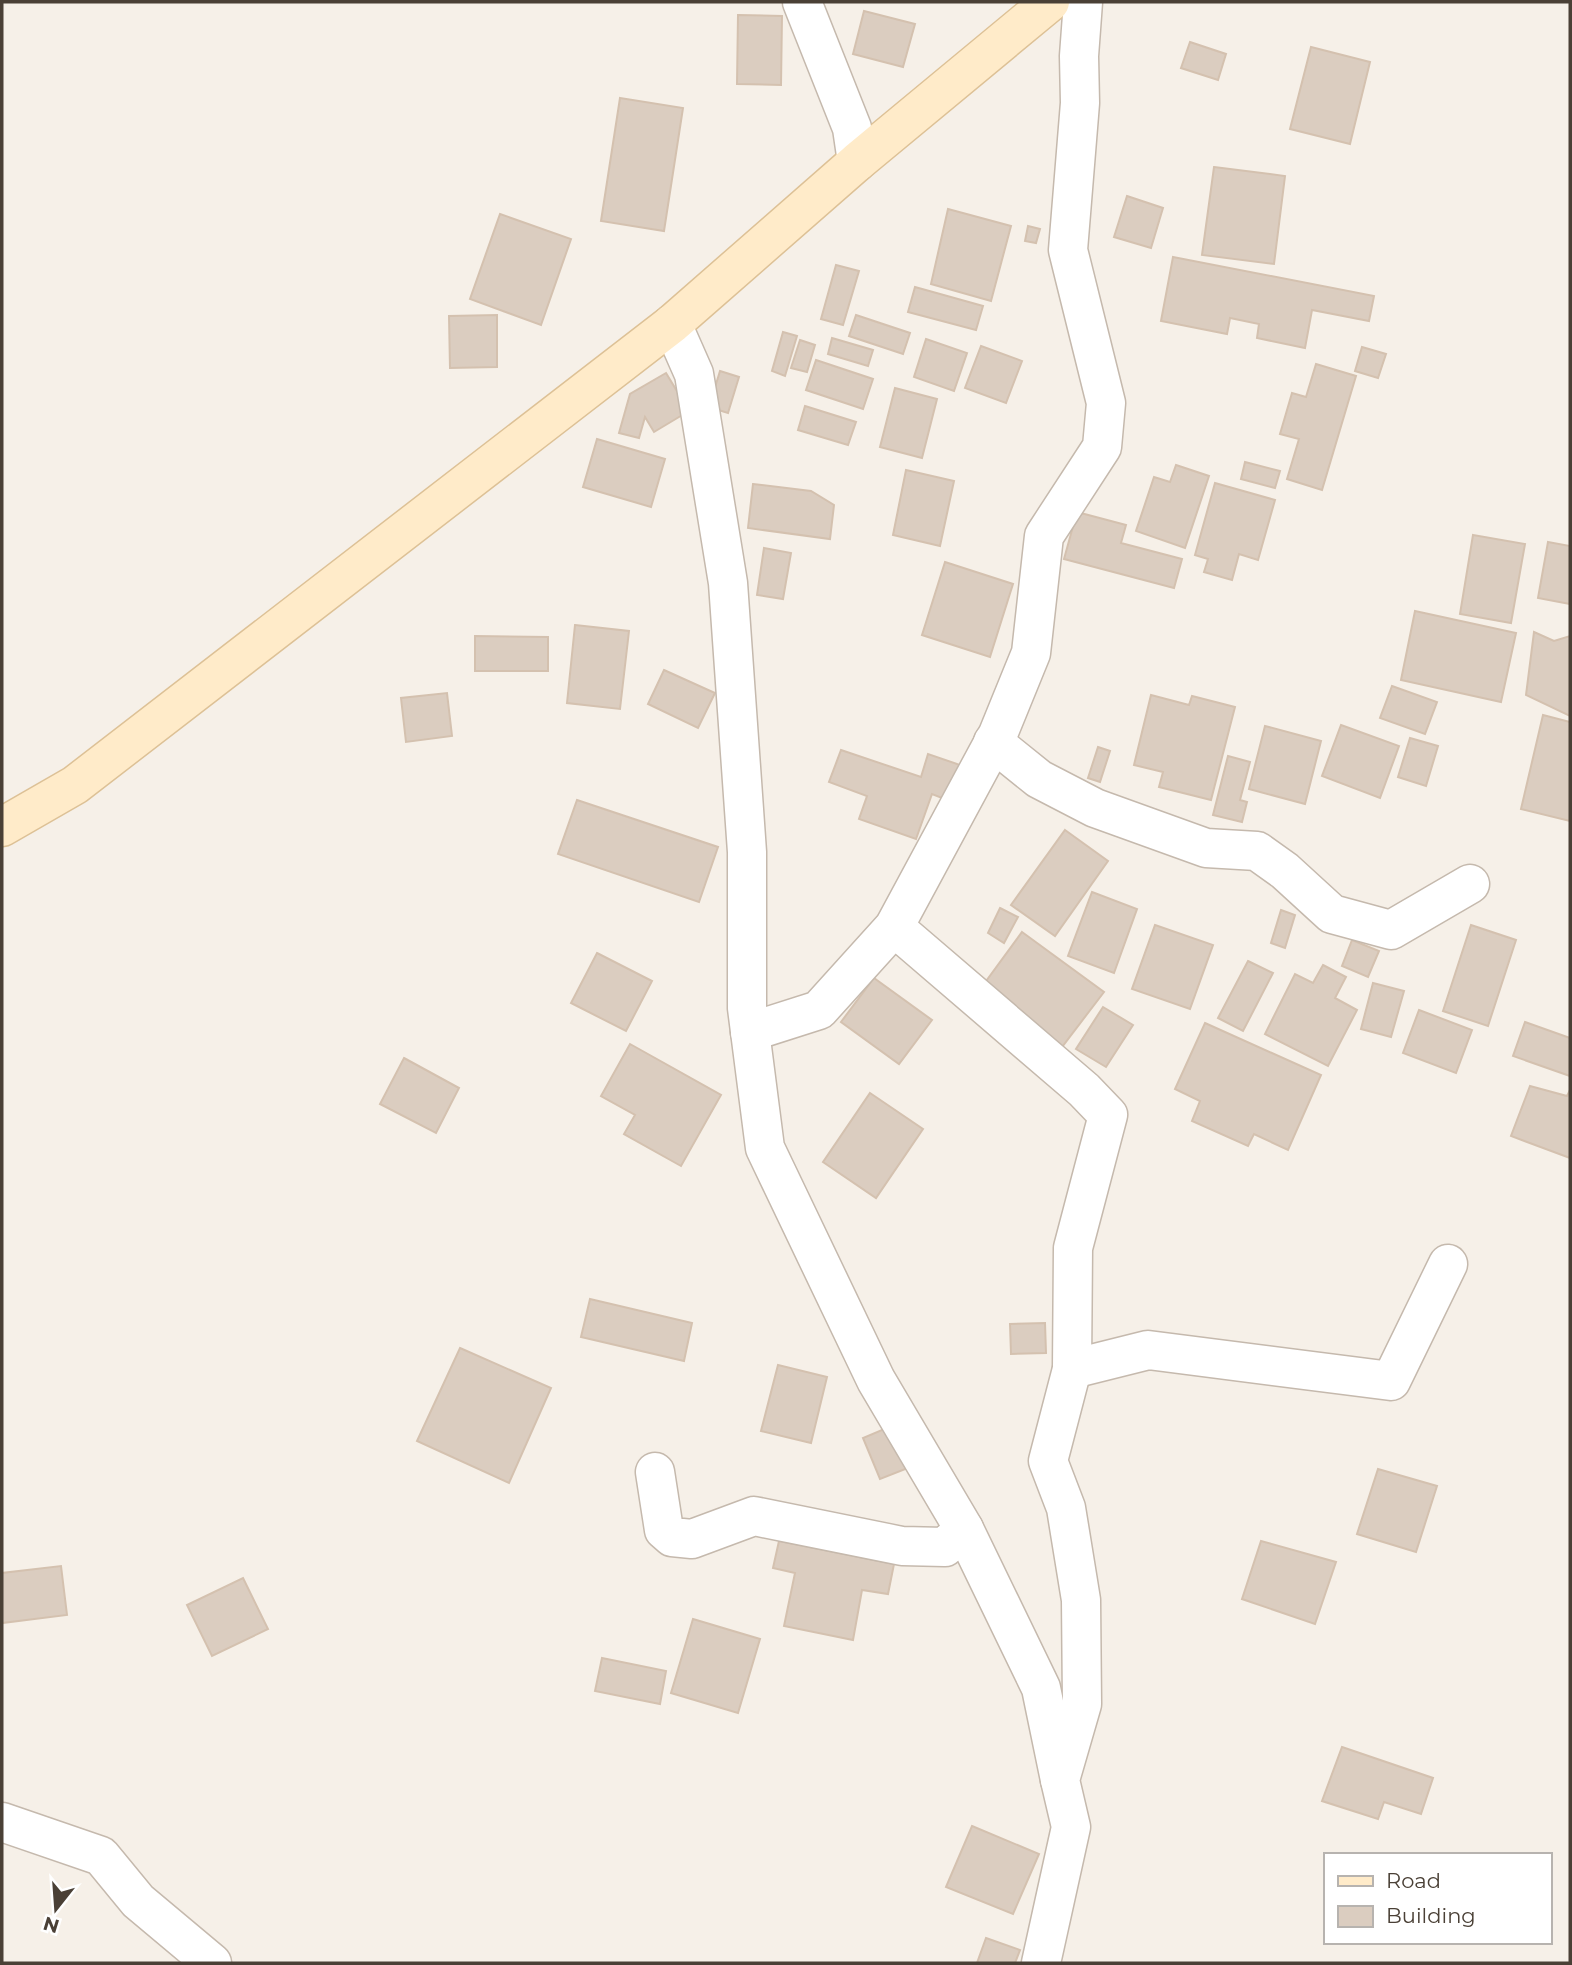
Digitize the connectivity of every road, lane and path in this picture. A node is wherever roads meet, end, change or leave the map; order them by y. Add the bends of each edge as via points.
1 (802, 2) edge
2 (1050, 2) edge
3 (1083, 2) edge
4 (857, 162) junction
5 (672, 324) junction
6 (993, 742) junction
7 (2, 827) edge
8 (1469, 884) dead end
9 (894, 927) junction
10 (750, 1032) junction
11 (1448, 1264) dead end
12 (1072, 1369) junction
13 (655, 1472) dead end
14 (964, 1529) junction
15 (1060, 1780) junction
16 (2, 1822) edge
17 (212, 1963) edge
18 (1041, 1963) edge

1 - 4 street via 852,128
2 - 4 main road
3 - 6 street via 1068,250 1105,403 1102,447 1044,536 1031,653
4 - 5 main road
5 - 7 main road via 75,785
5 - 10 street via 694,374 728,583 747,852
6 - 8 street via 1039,779 1095,808 1206,848 1257,851 1332,914 1391,930
6 - 9 street
9 - 10 street via 819,1010
9 - 12 street via 1108,1115 1073,1248
10 - 14 street via 765,1148 876,1380
11 - 12 street via 1391,1381 1148,1350
12 - 15 street via 1048,1461 1066,1508 1081,1600 1082,1704
13 - 14 street via 664,1530 672,1537 691,1539 754,1516 902,1546 945,1547
14 - 15 street via 1041,1688
15 - 18 street via 1071,1828
16 - 17 street via 101,1856 138,1901

